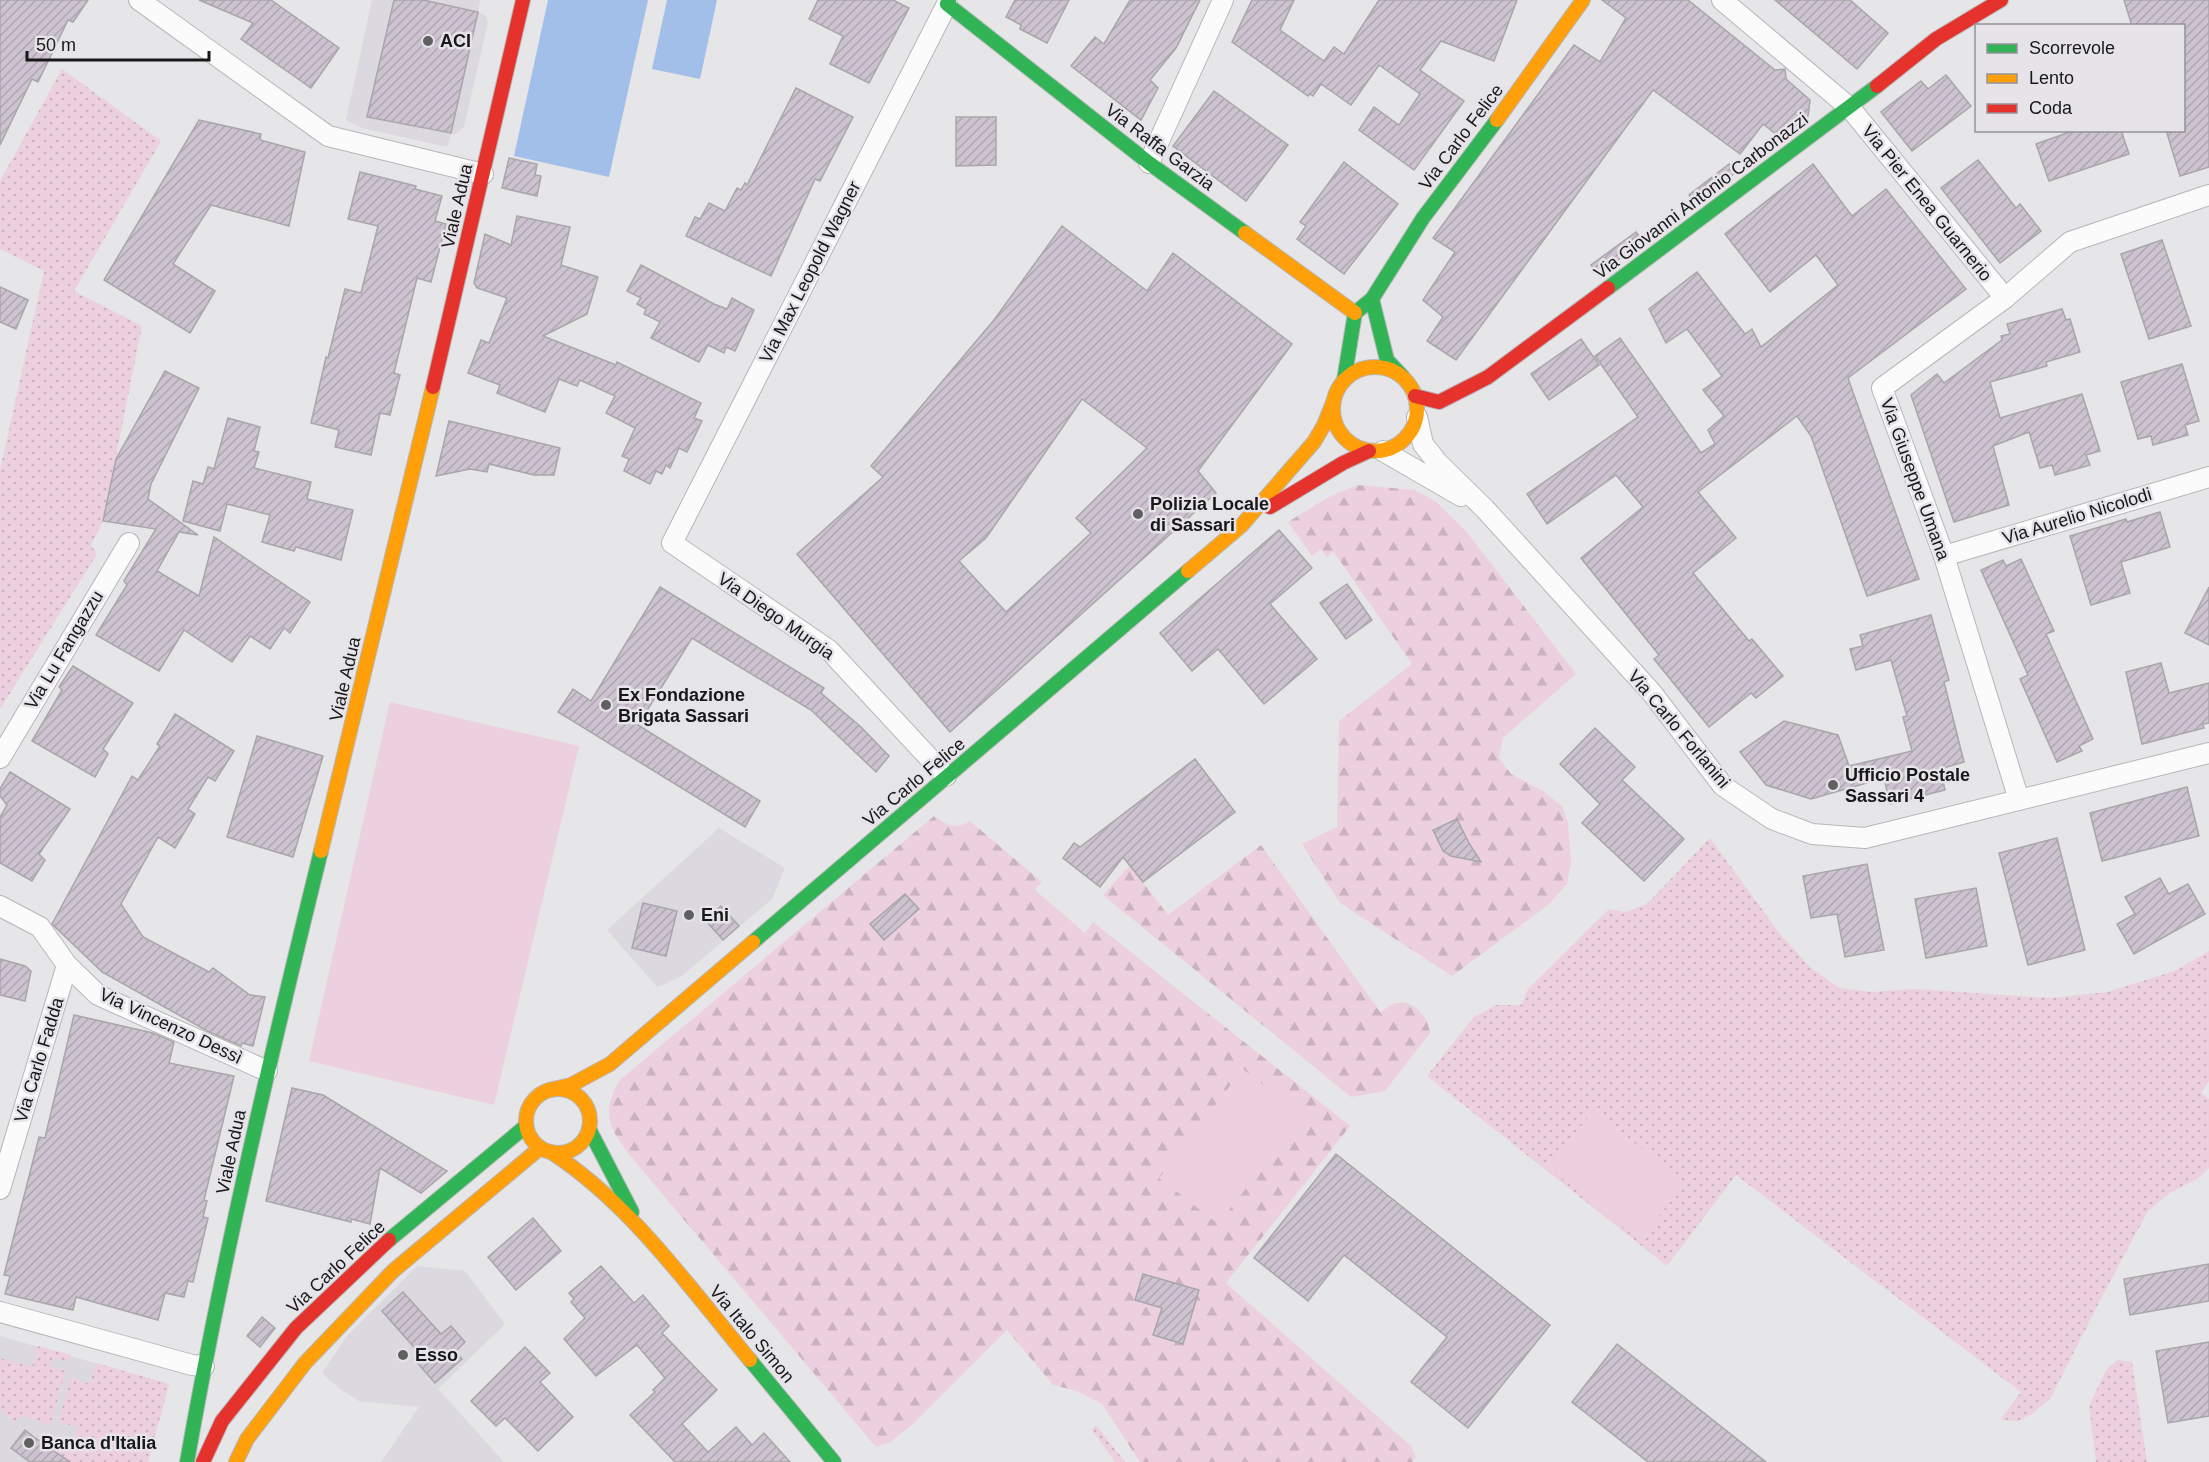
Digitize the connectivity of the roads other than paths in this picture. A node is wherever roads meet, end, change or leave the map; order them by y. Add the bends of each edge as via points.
1 (139, 0) edge
2 (523, 0) edge
3 (1223, 0) edge
4 (1583, 0) edge
5 (1722, 0) edge
6 (2001, 0) edge
7 (948, 2) edge
8 (1850, 108) junction
9 (1149, 163) junction
10 (483, 174) junction
11 (2209, 195) edge
12 (2005, 298) junction
13 (1372, 299) junction
14 (1355, 314) junction
15 (1403, 377) junction
16 (1344, 380) junction
17 (1415, 396) junction
18 (1334, 400) junction
19 (1417, 417) junction
20 (1376, 451) junction
21 (2209, 477) edge
22 (1485, 509) junction
23 (1240, 526) junction
24 (129, 543) dead end
25 (672, 543) joint
26 (1944, 556) junction
27 (2209, 753) edge
28 (0, 758) edge
29 (946, 776) junction
30 (2019, 800) junction
31 (0, 906) edge
32 (67, 965) junction
33 (610, 1064) junction
34 (267, 1071) junction
35 (549, 1090) junction
36 (587, 1109) junction
37 (526, 1126) junction
38 (589, 1129) junction
39 (545, 1150) junction
40 (0, 1189) edge
41 (642, 1230) junction
42 (0, 1312) edge
43 (204, 1366) junction
44 (186, 1462) edge
45 (203, 1462) edge
46 (236, 1462) edge
47 (834, 1462) edge

1 - 10 street via 328,136
2 - 10 main road, Viale Adua
3 - 9 street
4 - 13 main road, Via Carlo Felice via 1423,218
5 - 8 street, Via Pier Enea Guarnerio
6 - 8 main road, Via Giovanni Antonio Carbonazzi via 1936,39
7 - 9 main road, Via Raffa Garzia
7 - 25 street, Via Max Leopold Wagner
8 - 12 street, Via Pier Enea Guarnerio
8 - 17 main road, Via Giovanni Antonio Carbonazzi via 1488,376 1439,402
9 - 14 main road, Via Raffa Garzia
10 - 34 main road, Viale Adua
11 - 12 street, Via Giuseppe Umana via 2070,242
12 - 26 street, Via Giuseppe Umana via 1882,388
13 - 14 main road, Via Carlo Felice
13 - 15 main road via 1387,360
14 - 16 main road
15 - 16 main road via 1379,366 1360,370
15 - 17 main road
16 - 18 main road
17 - 19 main road
18 - 20 main road via 1337,429 1350,444
18 - 23 main road, Via Carlo Felice via 1314,442
19 - 20 main road via 1405,439 1395,447
19 - 22 street, Via Carlo Forlanini via 1423,444
20 - 22 street, Via Carlo Forlanini
20 - 23 main road, Via Carlo Felice via 1342,464
21 - 26 street, Via Aurelio Nicolodi
22 - 30 street, Via Carlo Forlanini via 1652,693 1723,786 1772,819 1812,834 1865,838
23 - 29 main road, Via Carlo Felice
24 - 28 street, Via Lu Fangazzu
25 - 29 street, Via Diego Murgia via 829,650
26 - 30 street, Via Giuseppe Umana
27 - 30 street, Via Carlo Forlanini
29 - 33 main road, Via Carlo Felice
31 - 32 street, Via Vincenzo Dessì via 40,927
32 - 34 street, Via Vincenzo Dessì via 98,995
32 - 40 street, Via Carlo Fadda
33 - 35 main road, Via Carlo Felice via 571,1085
33 - 36 main road, Via Carlo Felice
34 - 43 main road, Viale Adua
35 - 36 main road via 567,1090
35 - 37 main road via 534,1100
36 - 38 main road
37 - 39 main road via 529,1135
37 - 45 main road, Via Carlo Felice via 390,1240 296,1328 222,1421
38 - 39 main road via 579,1146 570,1151
38 - 41 main road, Via Italo Simon
39 - 41 main road, Via Italo Simon via 574,1167
39 - 46 main road via 393,1270 306,1363 247,1439
41 - 47 main road, Via Italo Simon
42 - 43 street
43 - 44 main road, Viale Adua

